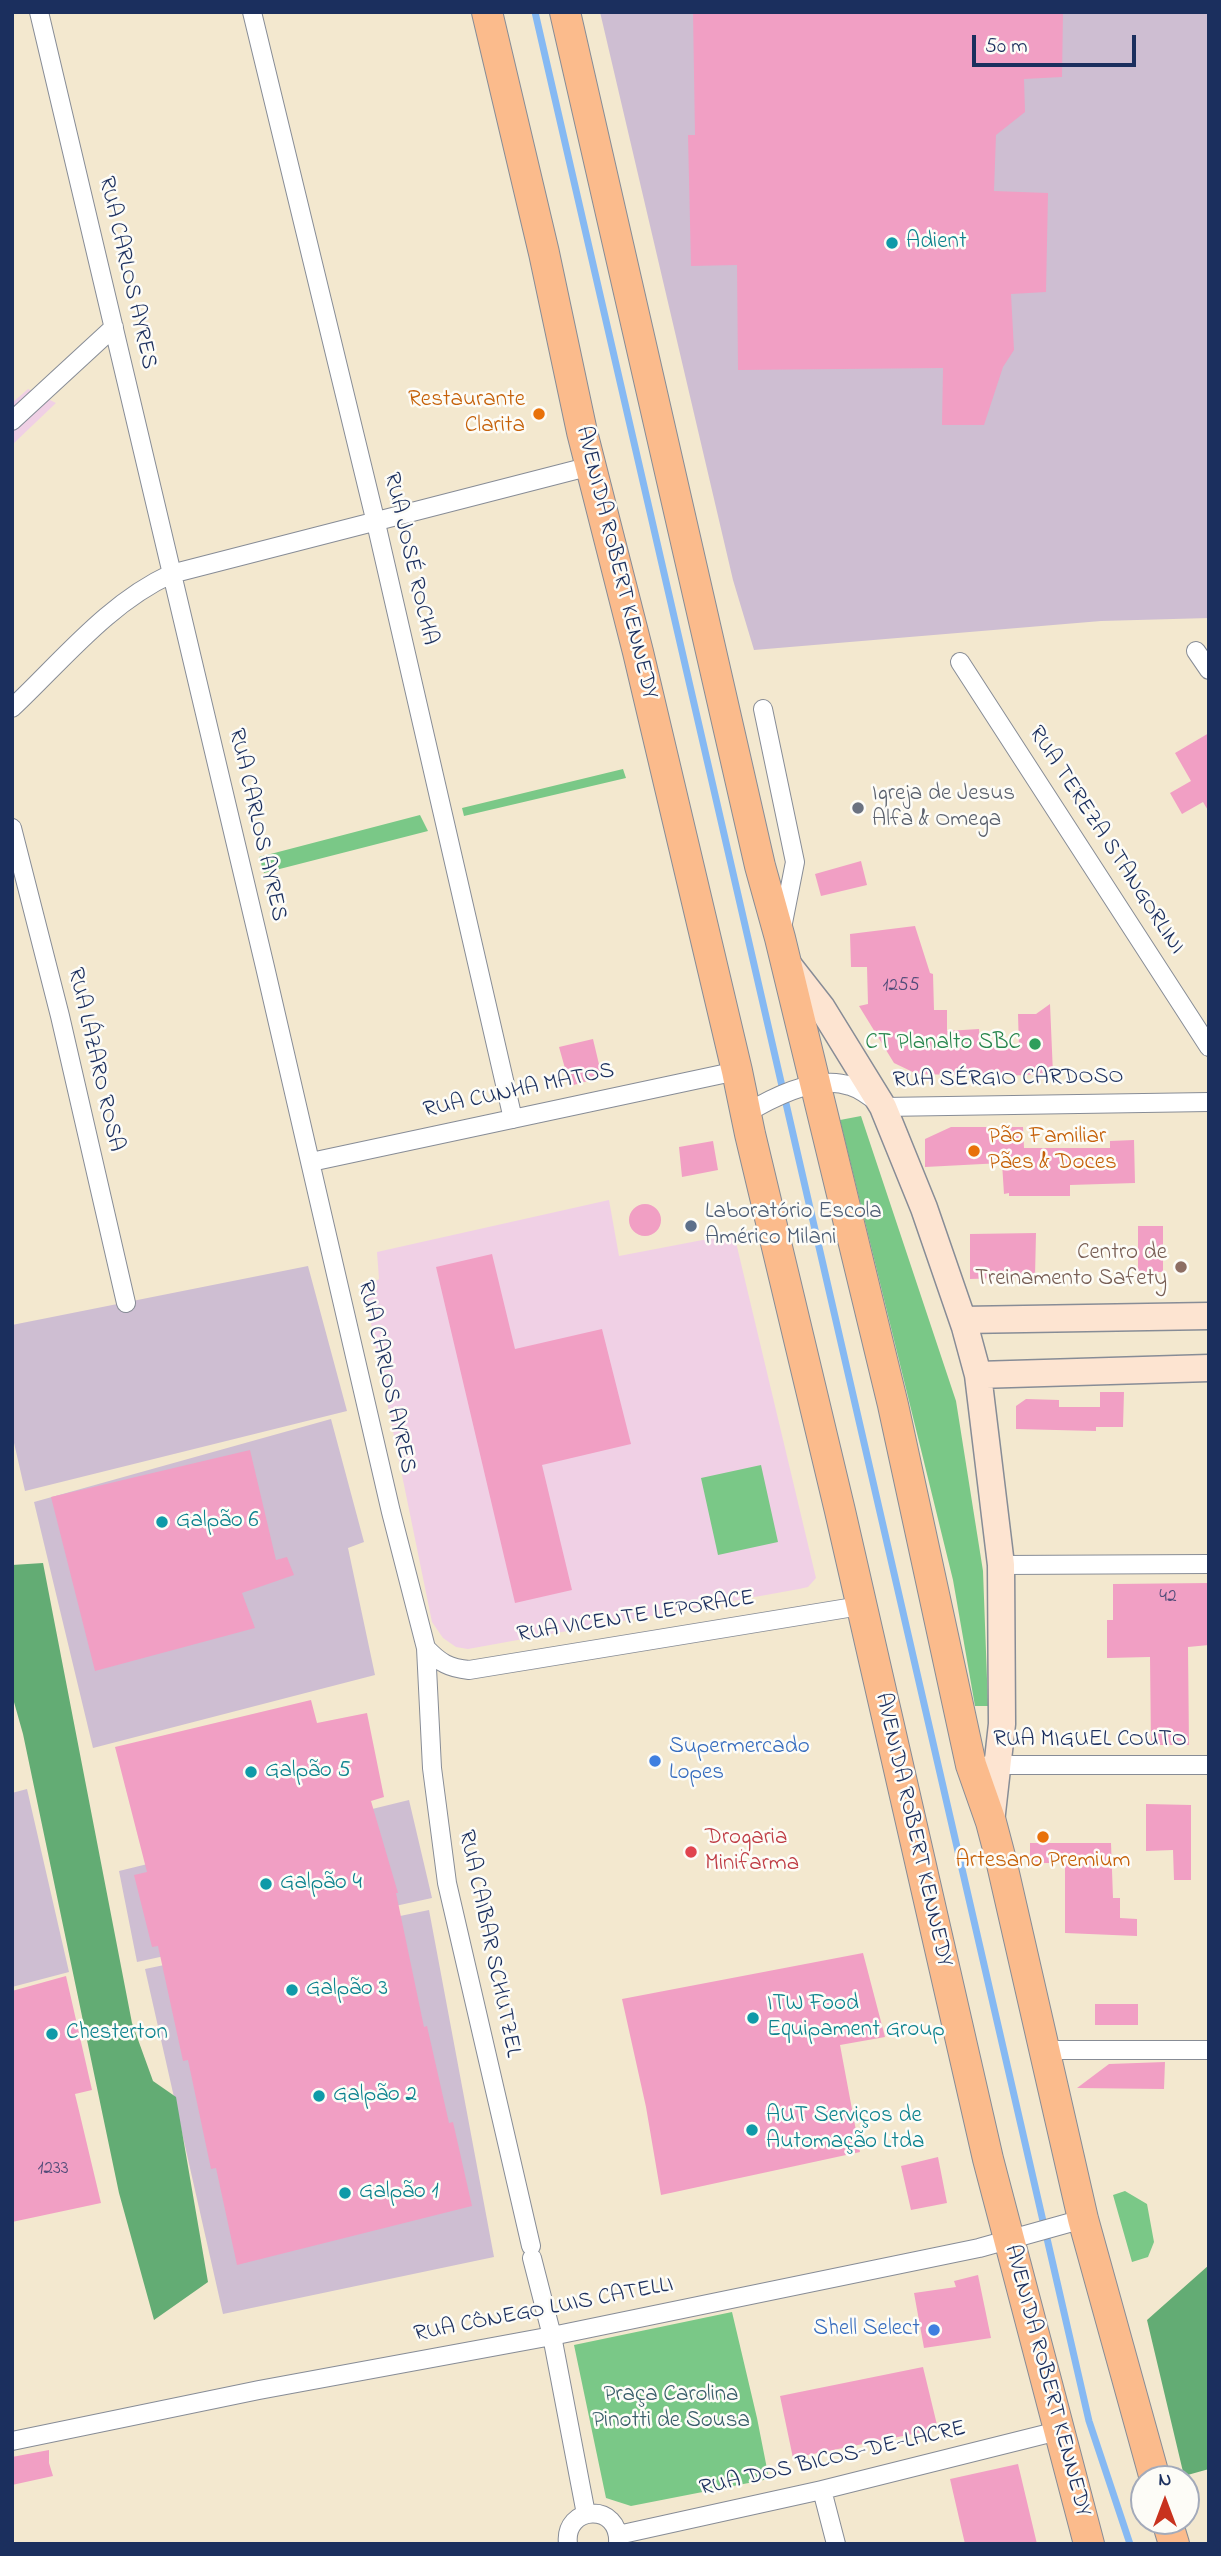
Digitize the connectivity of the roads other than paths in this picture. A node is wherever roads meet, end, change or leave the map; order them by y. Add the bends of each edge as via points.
1 (38, 12) edge
2 (252, 12) edge
3 (487, 12) edge
4 (565, 12) edge
5 (114, 327) junction
6 (12, 421) edge
7 (591, 466) junction
8 (376, 523) junction
9 (171, 574) junction
10 (1196, 651) dead end
11 (960, 662) dead end
12 (1209, 670) edge
13 (12, 708) edge
14 (763, 709) dead end
15 (12, 828) edge
16 (783, 949) junction
17 (1209, 1047) edge
18 (737, 1071) junction
19 (807, 1087) junction
20 (1209, 1102) edge
21 (883, 1107) junction
22 (752, 1110) junction
23 (513, 1119) junction
24 (310, 1161) junction
25 (126, 1303) dead end
26 (1209, 1316) edge
27 (963, 1320) junction
28 (1209, 1368) edge
29 (978, 1375) junction
30 (1209, 1564) edge
31 (1001, 1565) junction
32 (860, 1606) junction
33 (426, 1648) junction
34 (984, 1765) junction
35 (1209, 1765) edge
36 (1045, 2050) junction
37 (1209, 2050) edge
38 (1072, 2221) junction
39 (1013, 2239) junction
40 (552, 2336) junction
41 (1058, 2431) junction
42 (12, 2441) edge
43 (1150, 2465) edge
44 (822, 2490) junction
45 (586, 2514) junction
46 (618, 2539) edge
47 (568, 2544) edge
48 (836, 2544) edge
49 (1089, 2544) edge

1 - 5 street, RUA CARLOS AYRES
2 - 8 street, RUA JOSÉ ROCHA
3 - 7 main road, AVENIDA ROBERT KENNEDY
4 - 16 main road via 760,866
5 - 6 street
5 - 9 street, RUA CARLOS AYRES
7 - 8 street
7 - 18 main road, AVENIDA ROBERT KENNEDY
8 - 9 street
8 - 23 street, RUA JOSÉ ROCHA
9 - 13 street via 124,601
9 - 24 street, RUA CARLOS AYRES
10 - 12 street
11 - 17 street, RUA TEREZA STANGORLINI
14 - 16 street via 795,862
15 - 25 street, RUA LÁZARO ROSA
16 - 19 main road
16 - 21 street
18 - 22 main road, AVENIDA ROBERT KENNEDY
18 - 23 street, RUA CUNHA MATOS
19 - 21 street, RUA SÉRGIO CARDOSO via 848,1085
19 - 22 street
19 - 34 main road
20 - 21 street, RUA SÉRGIO CARDOSO
21 - 27 street
22 - 32 main road, AVENIDA ROBERT KENNEDY
23 - 24 street, RUA CUNHA MATOS
24 - 33 street, RUA CARLOS AYRES
26 - 27 street
27 - 29 street
28 - 29 street
29 - 31 street
30 - 31 street
31 - 34 street via 1002,1724
32 - 33 street, RUA VICENTE LEPORACE via 469,1670 451,1668
32 - 39 main road, AVENIDA ROBERT KENNEDY
33 - 40 street, RUA CAIBAR SCHUTZEL via 432,1768 447,1883
34 - 35 street, RUA MIGUEL COUTO
34 - 36 main road via 991,1822
36 - 37 street
36 - 38 main road
38 - 39 street, RUA CÔNEGO LUIS CATELLI
38 - 43 main road
39 - 40 street, RUA CÔNEGO LUIS CATELLI
39 - 41 main road, AVENIDA ROBERT KENNEDY
40 - 42 street, RUA CÔNEGO LUIS CATELLI
40 - 45 street, RUA CAIBAR SCHUTZEL
41 - 44 street, RUA DOS BICOS-DE-LACRE
41 - 49 main road, AVENIDA ROBERT KENNEDY
44 - 46 street, RUA DOS BICOS-DE-LACRE
44 - 48 street
45 - 46 street via 603,2515 616,2526
45 - 47 street via 573,2523

